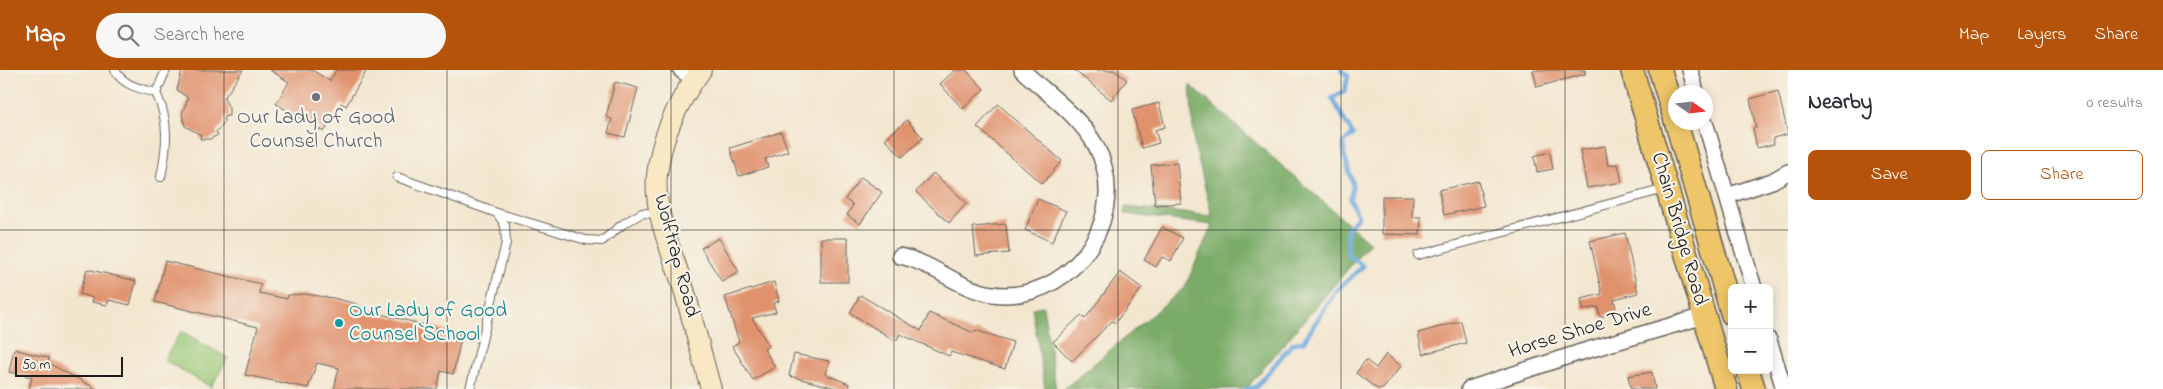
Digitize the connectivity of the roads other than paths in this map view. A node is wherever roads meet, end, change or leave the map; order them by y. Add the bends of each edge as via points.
1 (115, 70) edge
2 (166, 70) edge
3 (1022, 70) edge
4 (1632, 70) edge
5 (1660, 70) edge
6 (1690, 70) edge
7 (692, 73) edge
8 (1694, 85) edge
9 (156, 93) junction
10 (1668, 96) edge
11 (1678, 130) edge
12 (1707, 130) edge
13 (1788, 172) edge
14 (161, 177) dead end
15 (397, 178) dead end
16 (1667, 188) junction
17 (1727, 196) junction
18 (497, 213) junction
19 (661, 214) junction
20 (1418, 255) dead end
21 (900, 256) dead end
22 (1753, 284) edge
23 (1728, 300) edge
24 (1704, 316) junction
25 (1773, 353) edge
26 (1749, 374) edge
27 (470, 389) edge
28 (711, 389) edge
29 (1469, 389) edge
30 (1726, 389) edge
31 (1754, 389) edge
32 (1784, 389) edge

1 - 9 lane via 119,78 129,84
2 - 9 lane
3 - 21 street via 1087,131 1102,162 1107,200 1095,241 1072,270 1058,280 1024,293 1006,295 961,285 929,265
4 - 16 main road, Chain Bridge Road
5 - 10 main road, Chain Bridge Road
6 - 8 street
7 - 19 street, Wolftrap Road via 663,144 657,175
9 - 14 lane via 165,118 167,137
11 - 23 main road, Chain Bridge Road
12 - 17 street
13 - 17 street via 1772,181
15 - 18 lane
16 - 20 lane
16 - 24 main road, Chain Bridge Road
17 - 22 street
18 - 19 lane via 586,240 602,241 642,213
18 - 27 lane via 505,224 506,243
19 - 28 street, Wolftrap Road
24 - 29 street, Horse Shoe Drive
24 - 30 main road, Chain Bridge Road
25 - 32 street
26 - 31 main road

